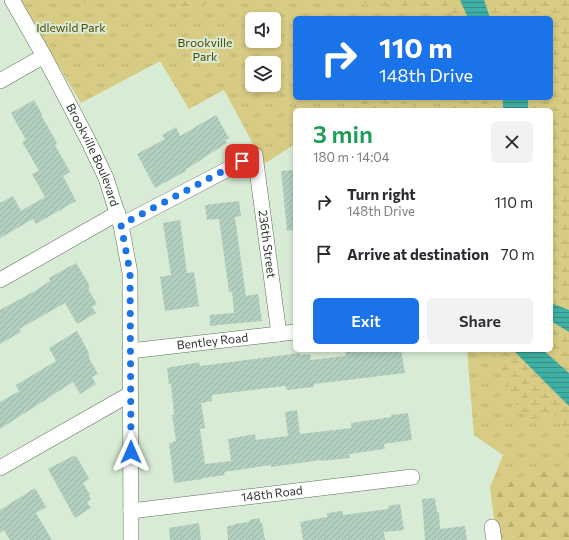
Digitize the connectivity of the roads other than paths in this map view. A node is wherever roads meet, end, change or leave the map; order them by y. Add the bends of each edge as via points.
1 (12, 0) edge
2 (44, 56) junction
3 (0, 81) edge
4 (119, 219) junction
5 (0, 280) edge
6 (293, 332) edge
7 (279, 334) junction
8 (130, 352) junction
9 (130, 394) junction
10 (0, 468) edge
11 (412, 476) dead end
12 (131, 511) junction
13 (131, 540) edge

1 - 2 street, Brookville Boulevard
2 - 3 street
2 - 4 street, Brookville Boulevard via 106,178
4 - 5 street
4 - 7 street, 236th Street via 255,155
4 - 8 street, Brookville Boulevard via 130,272
6 - 7 street, Bentley Road
7 - 8 street, Bentley Road
8 - 9 street, Brookville Boulevard
9 - 10 street
9 - 12 street, Brookville Boulevard
11 - 12 street, 148th Road
12 - 13 street, Brookville Boulevard

